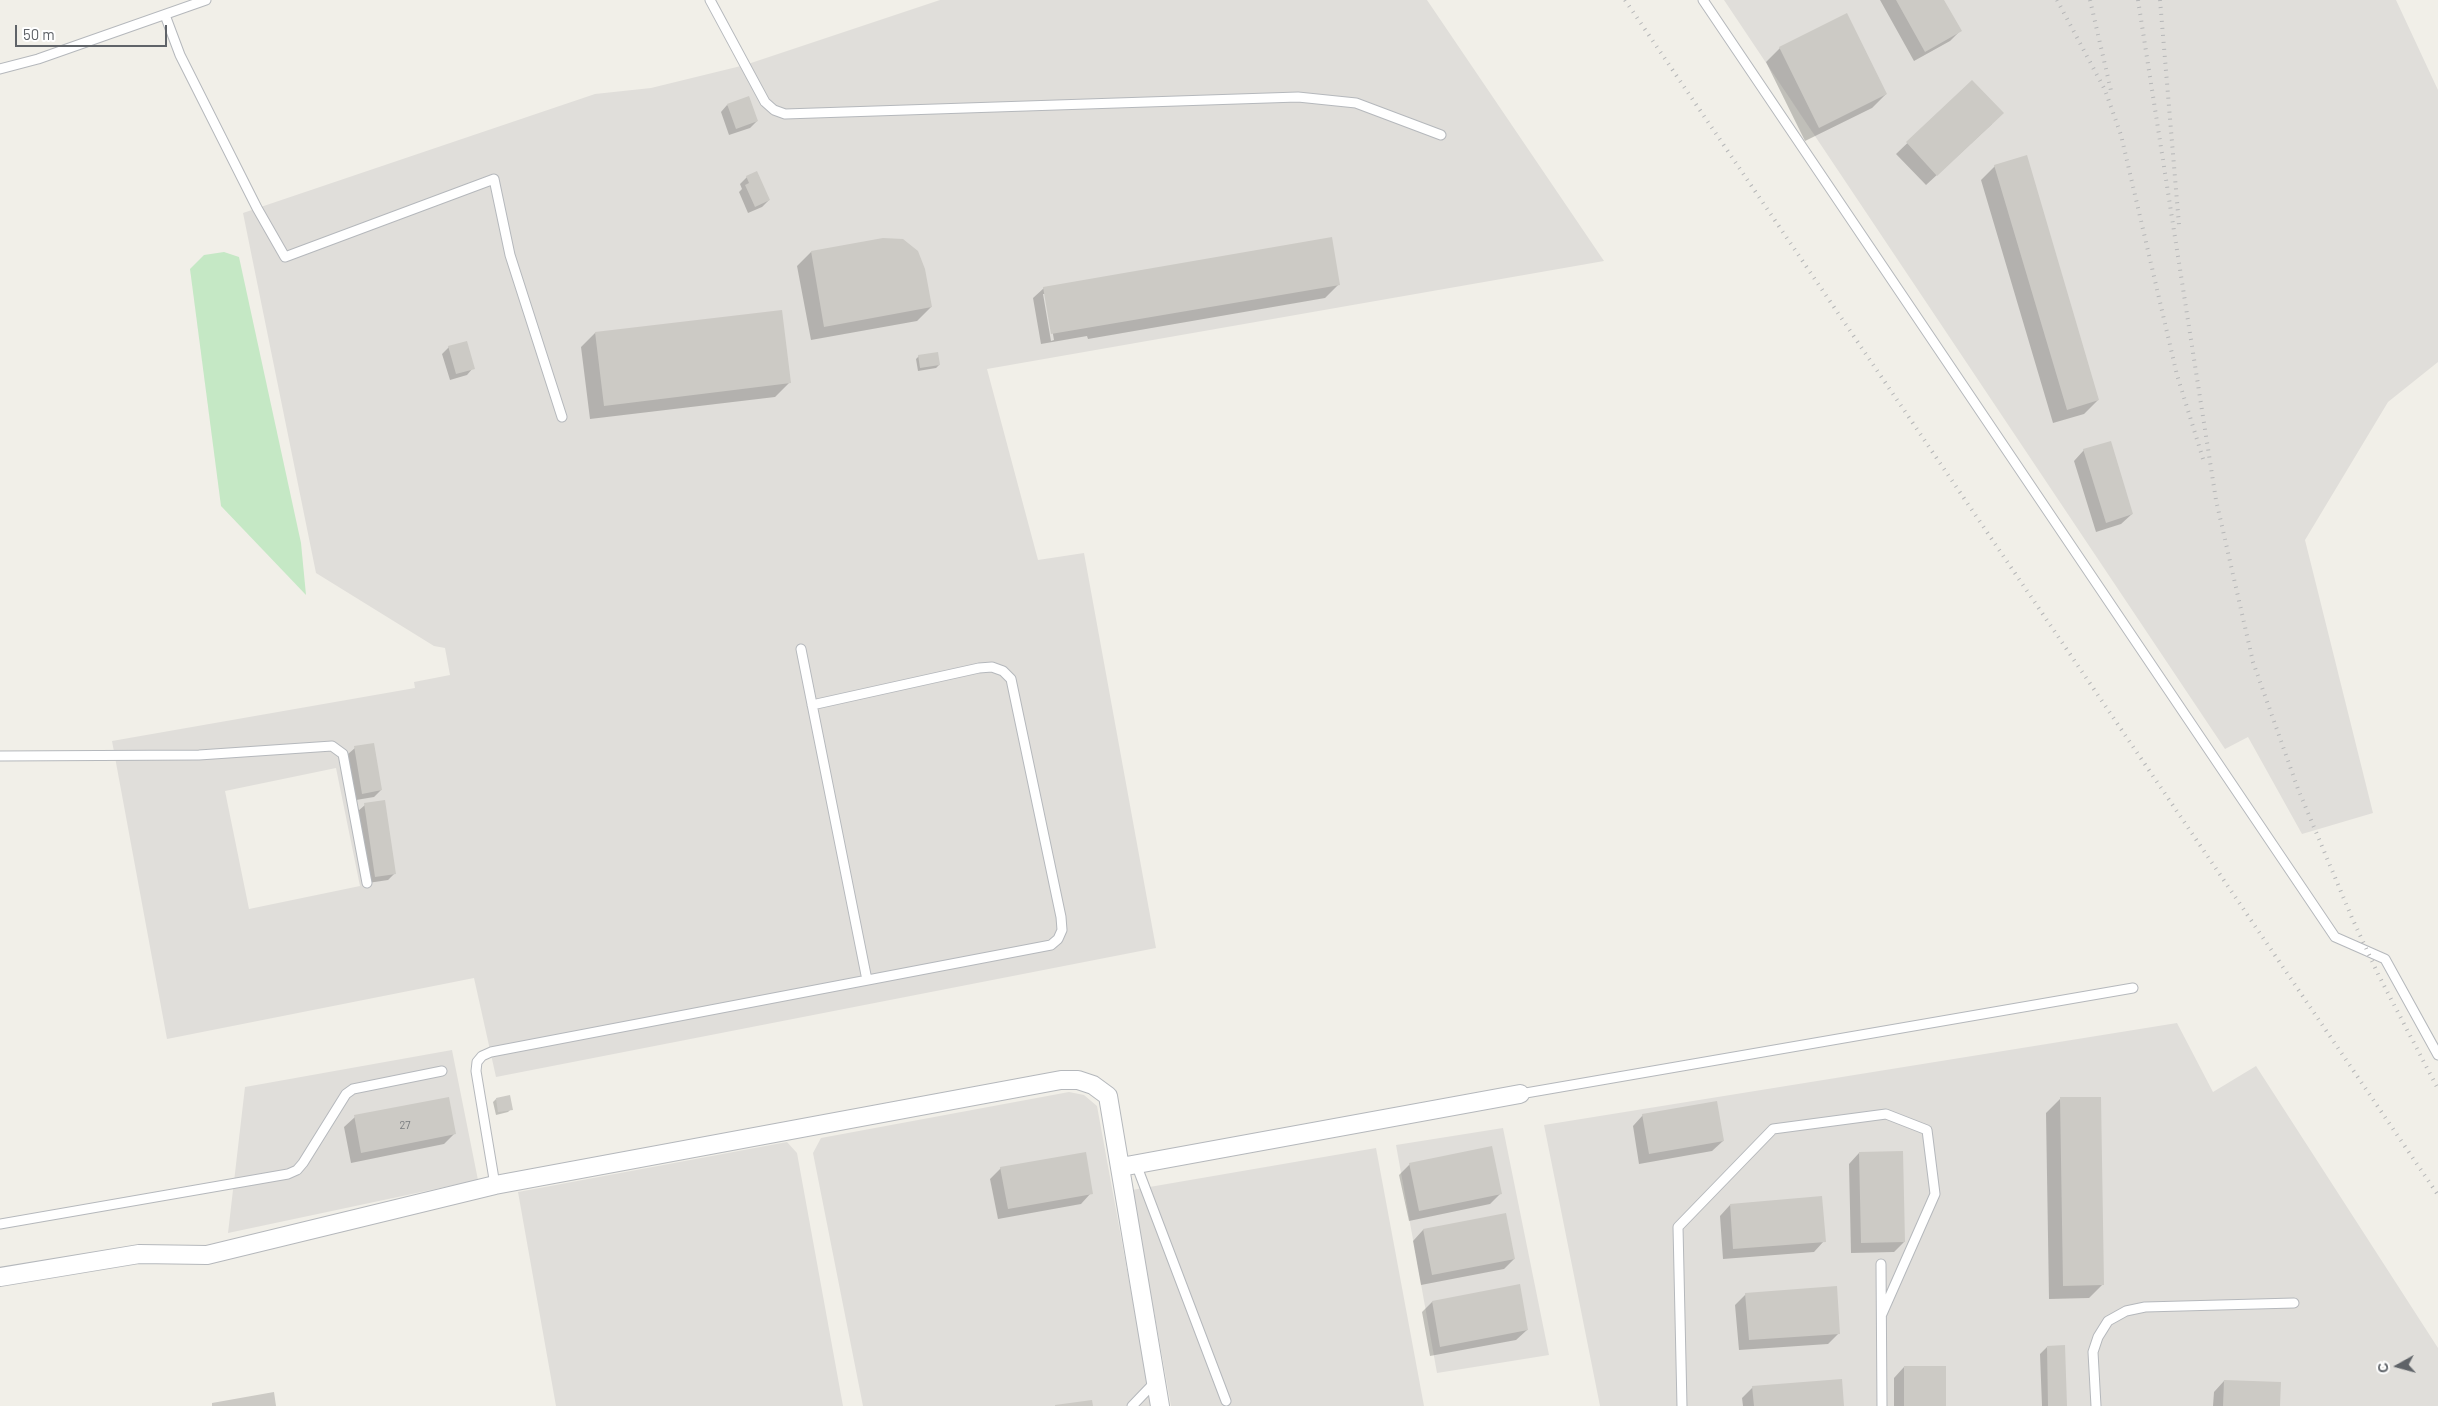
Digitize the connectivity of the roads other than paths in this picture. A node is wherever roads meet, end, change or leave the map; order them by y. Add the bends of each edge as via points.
1 (206, 0) edge
2 (710, 0) edge
3 (1703, 0) edge
4 (164, 15) junction
5 (0, 69) edge
6 (1441, 135) dead end
7 (562, 417) dead end
8 (801, 649) dead end
9 (812, 705) junction
10 (0, 756) edge
11 (368, 883) dead end
12 (867, 980) junction
13 (2133, 988) dead end
14 (2438, 1055) edge
15 (442, 1071) dead end
16 (1520, 1094) joint
17 (1129, 1165) junction
18 (495, 1185) junction
19 (0, 1224) edge
20 (1882, 1264) dead end
21 (0, 1277) edge
22 (2294, 1302) dead end
23 (1882, 1314) junction
24 (1156, 1382) junction
25 (1226, 1401) dead end
26 (1132, 1406) edge
27 (1160, 1406) edge
28 (1682, 1406) edge
29 (1882, 1406) edge
30 (2096, 1406) edge

1 - 4 lane
2 - 6 lane via 765,102 785,114 1298,97 1356,103
3 - 14 lane via 2336,937 2385,959
4 - 5 lane
4 - 7 lane via 180,55 248,191 285,257 494,180 510,255
8 - 9 lane
9 - 12 lane
9 - 12 lane via 979,668 992,667 1003,671 1011,679 1061,917 1062,930 1051,944
10 - 11 lane via 199,755 332,746 343,754
12 - 18 lane via 482,1056 477,1062 476,1072
13 - 16 lane
15 - 19 lane via 353,1089 346,1094 304,1163 288,1174
16 - 17 street
17 - 18 street via 1108,1096 1078,1080 1061,1080
17 - 24 street
17 - 25 lane
18 - 21 street via 207,1255 139,1254
20 - 23 lane
22 - 30 lane via 2145,1307 2126,1311 2108,1321 2093,1352
23 - 28 lane via 1935,1194 1926,1130 1886,1114 1773,1129 1678,1227
23 - 29 lane
24 - 26 lane
24 - 27 street

